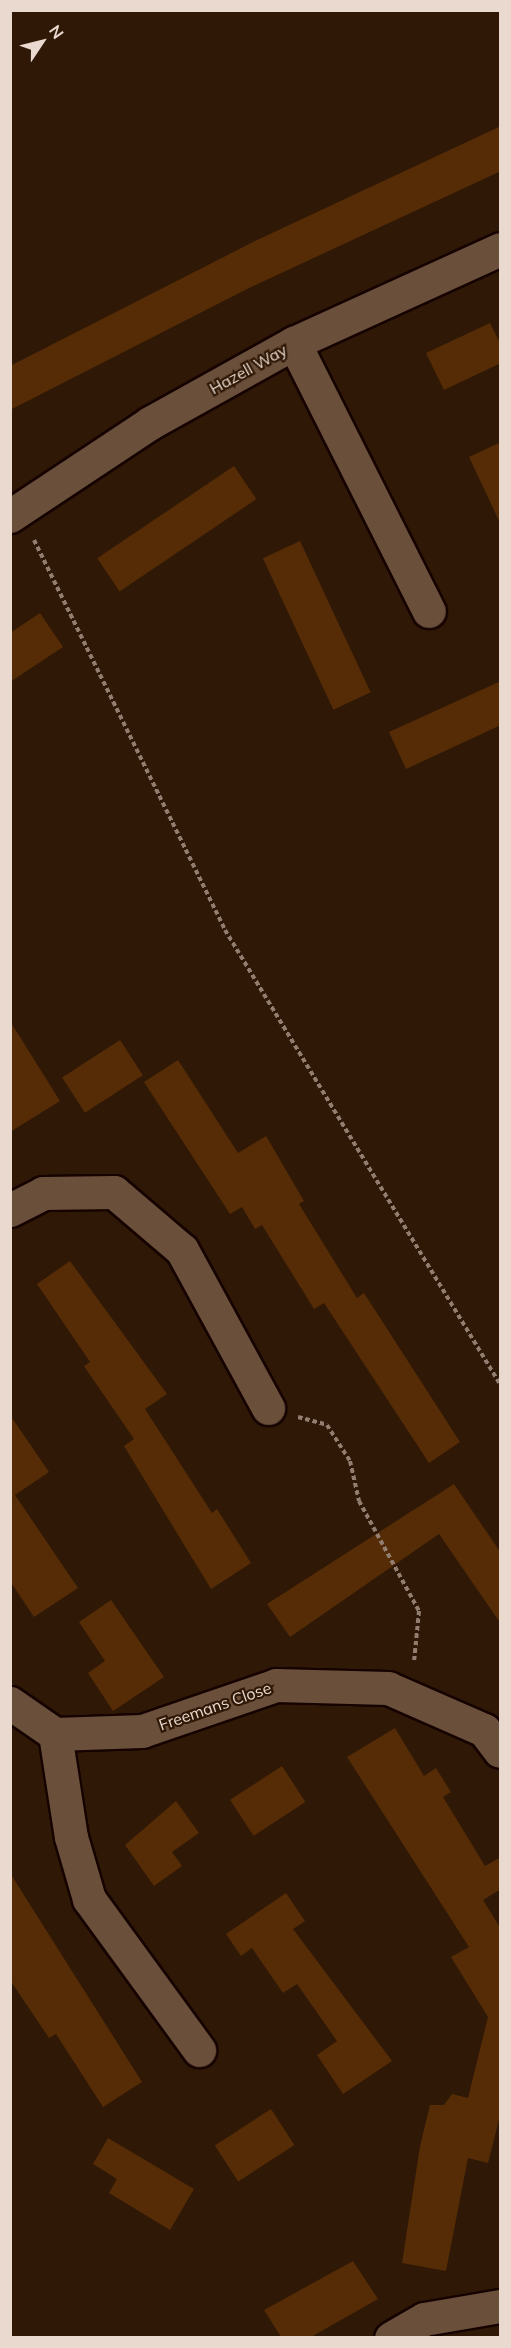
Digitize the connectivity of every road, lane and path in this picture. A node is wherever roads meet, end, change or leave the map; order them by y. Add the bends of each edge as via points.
1 (501, 249) edge
2 (294, 343) junction
3 (15, 512) edge
4 (429, 611) dead end
5 (10, 1210) edge
6 (501, 1384) edge
7 (268, 1408) joint
8 (411, 1698) junction
9 (10, 1703) edge
10 (55, 1734) junction
11 (501, 1751) edge
12 (199, 2050) dead end
13 (501, 2306) edge
14 (391, 2337) edge

1 - 2 street, Hazell Way
2 - 3 street, Hazell Way via 150,423
2 - 4 street
3 - 6 path via 225,930
5 - 7 street via 43,1193 114,1192 182,1250
7 - 8 path via 327,1425 350,1461 359,1501 418,1611
8 - 10 street, Freemans Close via 388,1688 276,1685 142,1731
8 - 11 street, Freemans Close via 484,1730
9 - 10 street
10 - 12 street via 70,1837 89,1899
13 - 14 street via 424,2319

